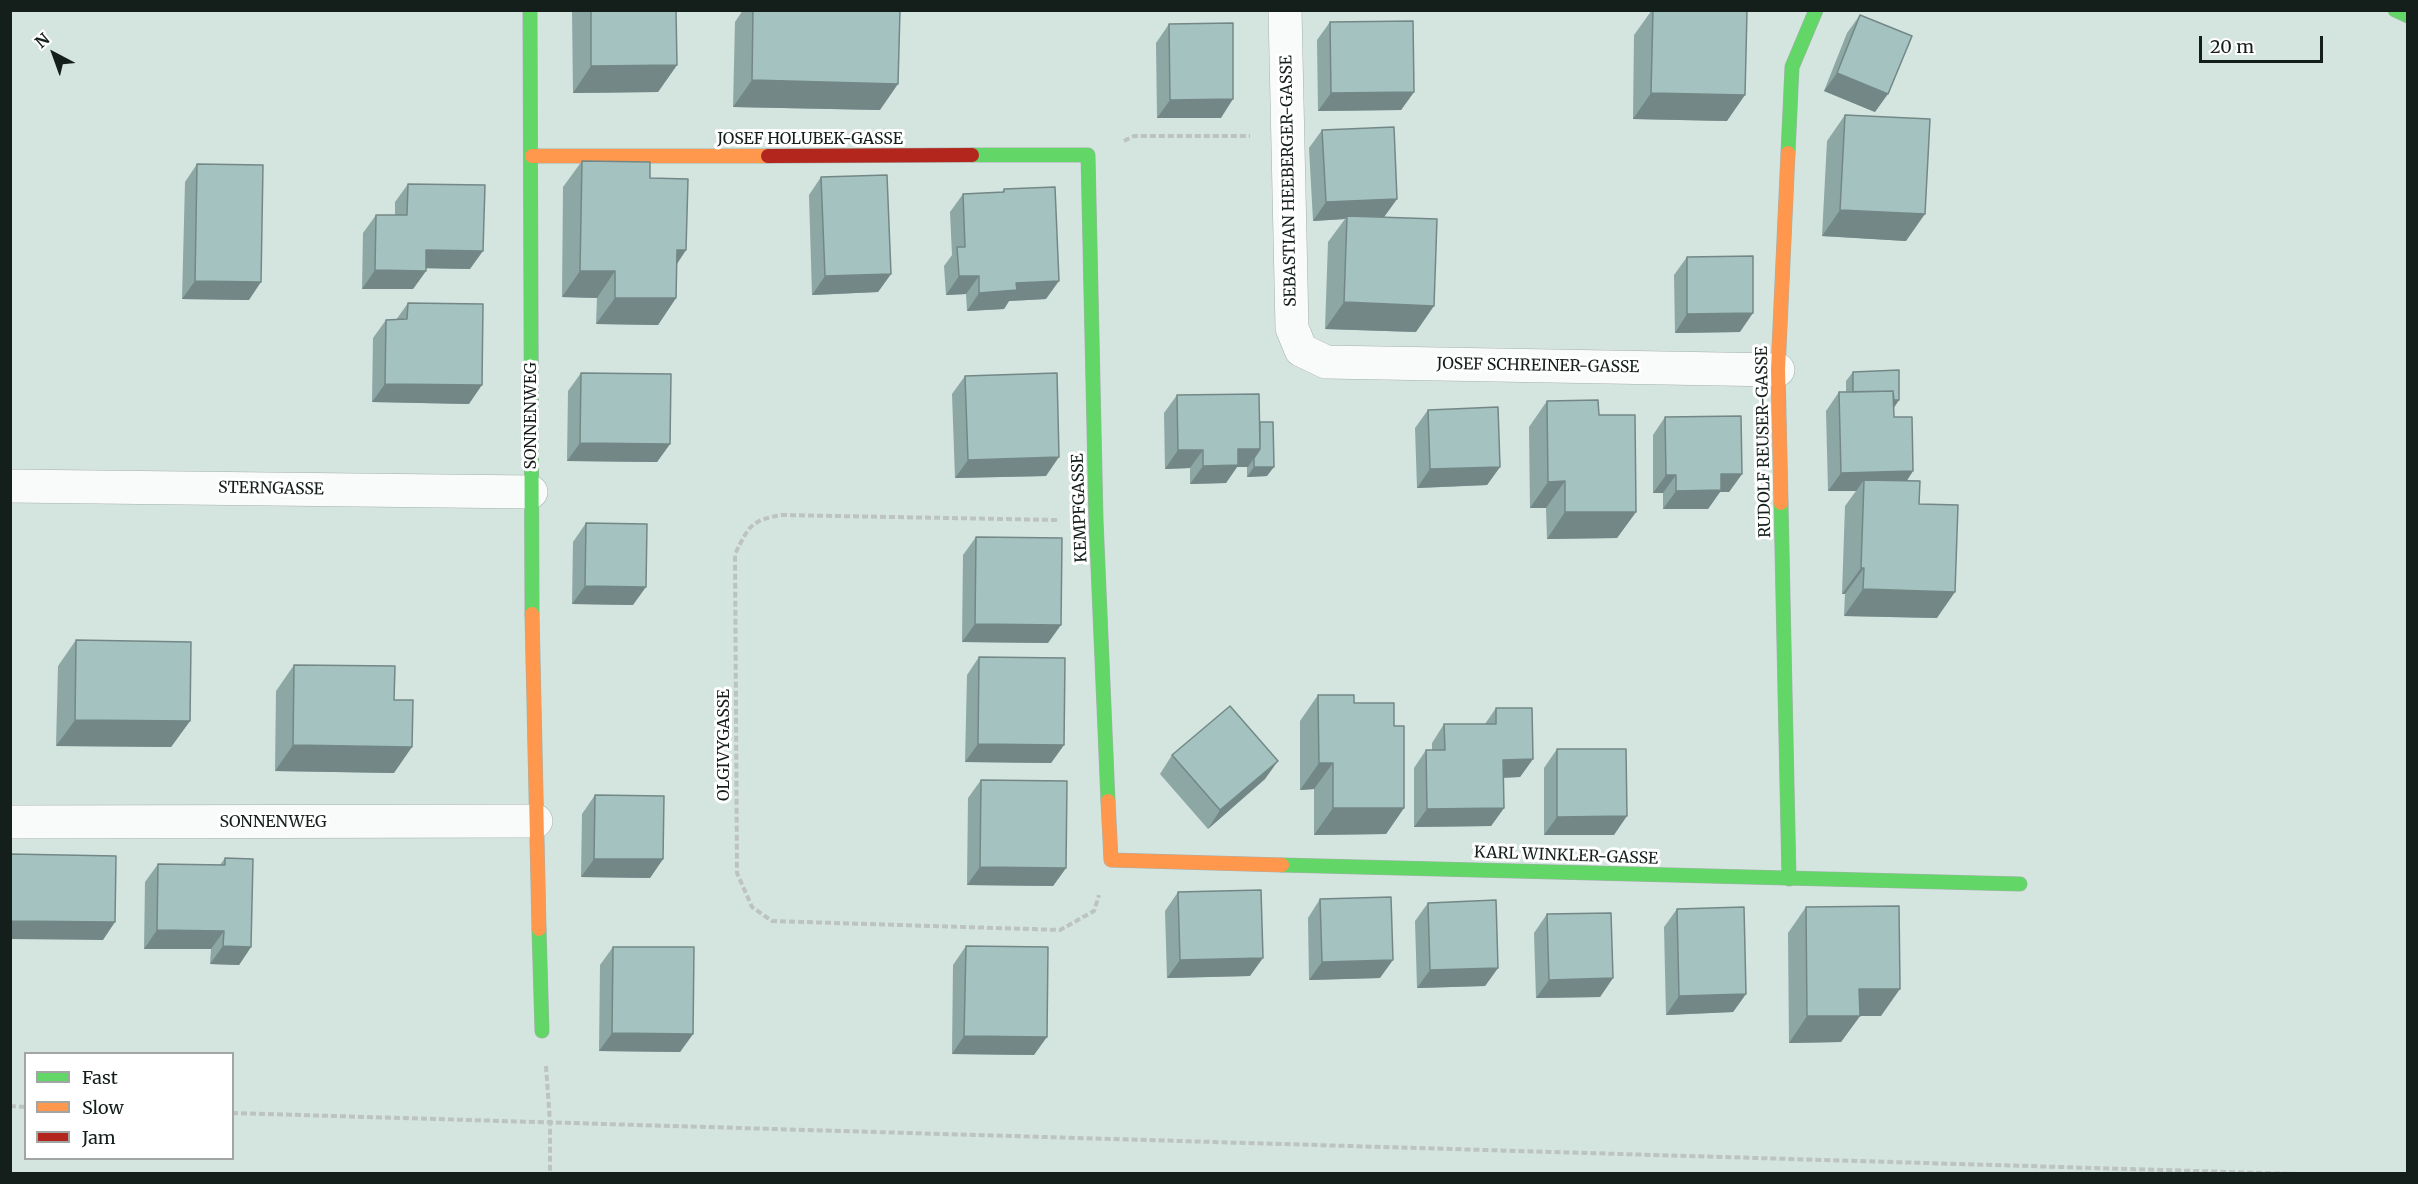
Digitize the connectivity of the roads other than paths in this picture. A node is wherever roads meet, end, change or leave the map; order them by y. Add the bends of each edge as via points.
1 (530, 10) edge
2 (1285, 10) edge
3 (1816, 10) edge
4 (2395, 10) edge
5 (2408, 16) edge
6 (1088, 155) joint
7 (532, 156) junction
8 (1301, 350) joint
9 (1778, 370) junction
10 (10, 486) edge
11 (531, 492) junction
12 (536, 821) junction
13 (10, 822) edge
14 (1111, 860) joint
15 (1789, 879) junction
16 (2020, 884) dead end
17 (542, 1031) road end

1 - 7 street, SONNENWEG
2 - 8 street, SEBASTIAN HEEBERGER-GASSE via 1292,328
3 - 9 street, RUDOLF REUSER-GASSE via 1792,67
4 - 5 street
6 - 7 street, JOSEF HOLUBEK-GASSE
6 - 14 street, KEMPFGASSE via 1096,520
7 - 11 street, SONNENWEG
8 - 9 street, JOSEF SCHREINER-GASSE via 1326,362
9 - 15 street, RUDOLF REUSER-GASSE
10 - 11 street, STERNGASSE
11 - 12 street, SONNENWEG
12 - 13 street, SONNENWEG
12 - 17 street, SONNENWEG
14 - 15 street, KARL WINKLER-GASSE
15 - 16 street, KARL WINKLER-GASSE

